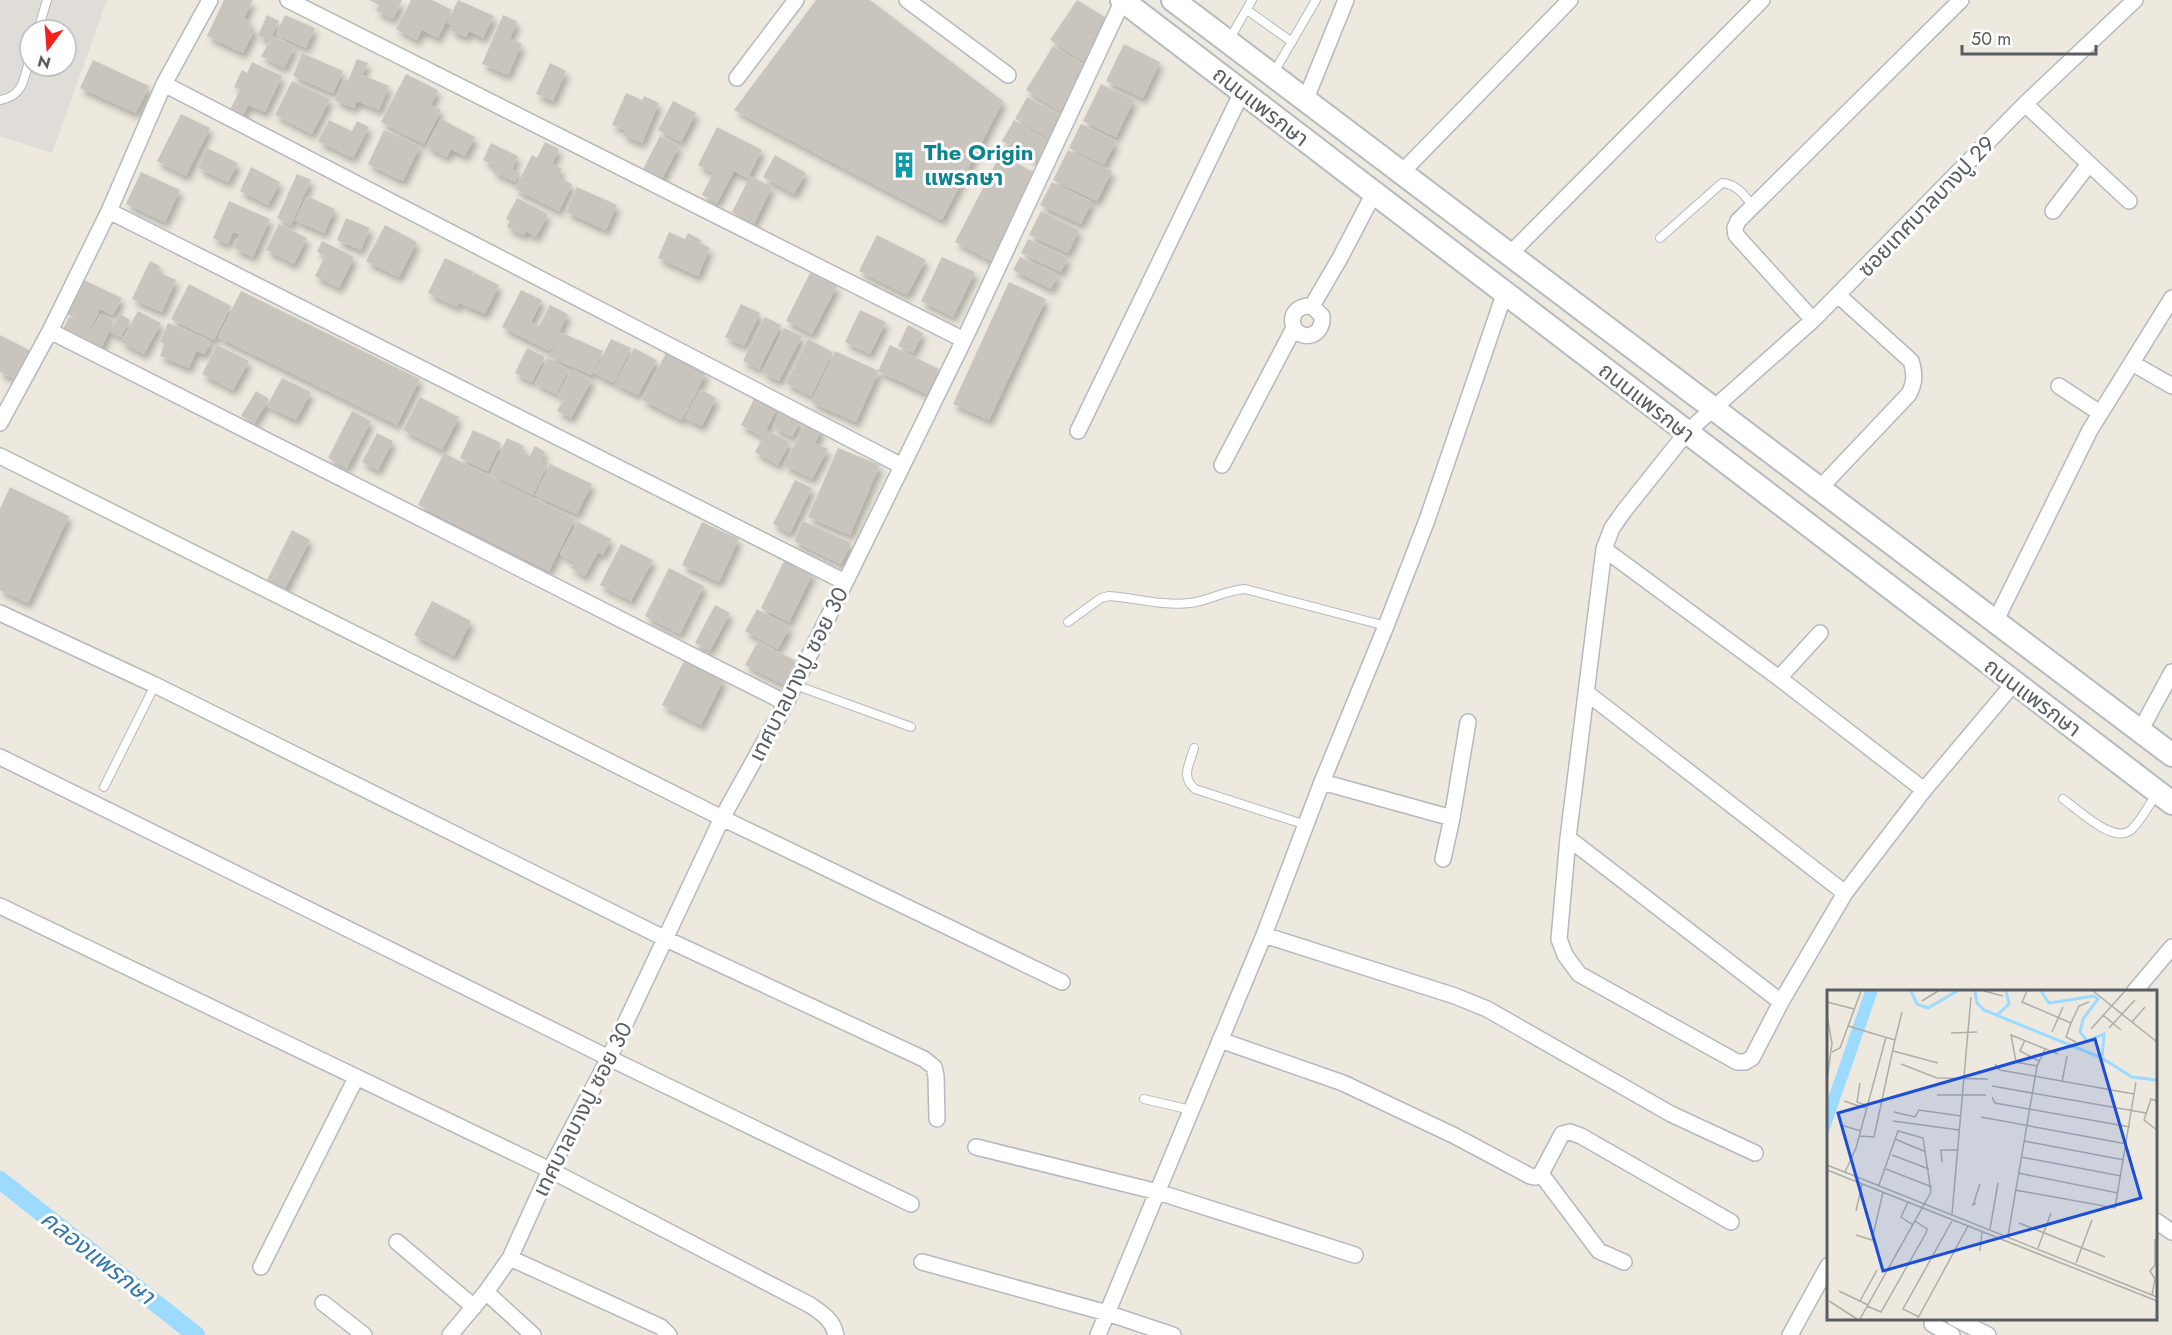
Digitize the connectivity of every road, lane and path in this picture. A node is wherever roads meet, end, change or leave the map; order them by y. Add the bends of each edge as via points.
1 (47, 0) edge
2 (210, 0) edge
3 (288, 0) edge
4 (796, 0) edge
5 (907, 0) edge
6 (1123, 0) edge
7 (1252, 0) edge
8 (1316, 0) edge
9 (1346, 0) edge
10 (1570, 0) edge
11 (1762, 0) edge
12 (1961, 0) edge
13 (2135, 0) edge
14 (1184, 3) edge
15 (1247, 10) junction
16 (42, 18) edge
17 (1229, 42) junction
18 (1292, 42) junction
19 (1008, 75) dead end
20 (1272, 76) junction
21 (23, 78) edge
22 (737, 78) dead end
23 (164, 84) junction
24 (1242, 92) junction
25 (0, 100) edge
26 (1305, 100) junction
27 (2025, 104) junction
28 (2089, 164) junction
29 (1401, 173) junction
30 (1374, 193) junction
31 (2129, 201) dead end
32 (1753, 206) junction
33 (109, 211) junction
34 (2053, 211) dead end
35 (1660, 238) dead end
36 (1510, 254) junction
37 (1505, 292) junction
38 (1838, 295) junction
39 (2172, 298) edge
40 (1312, 306) junction
41 (1813, 320) junction
42 (1294, 328) junction
43 (50, 331) junction
44 (964, 340) junction
45 (2132, 363) junction
46 (2059, 386) dead end
47 (2172, 386) edge
48 (1713, 408) junction
49 (2100, 413) junction
50 (0, 423) edge
51 (1078, 431) dead end
52 (1687, 432) junction
53 (0, 456) edge
54 (1222, 465) dead end
55 (902, 466) junction
56 (1820, 488) junction
57 (1604, 549) junction
58 (845, 582) junction
59 (0, 612) edge
60 (1068, 622) dead end
61 (1995, 622) junction
62 (1386, 626) junction
63 (1820, 633) dead end
64 (2172, 672) edge
65 (1779, 678) junction
66 (2014, 683) junction
67 (795, 685) junction
68 (155, 686) junction
69 (1587, 693) junction
70 (786, 703) junction
71 (1468, 722) dead end
72 (911, 727) dead end
73 (2140, 731) junction
74 (1194, 748) dead end
75 (2172, 755) edge
76 (0, 757) edge
77 (1322, 782) junction
78 (104, 787) dead end
79 (1924, 790) junction
80 (2165, 798) edge
81 (2063, 799) dead end
82 (722, 818) junction
83 (1452, 818) junction
84 (1306, 825) junction
85 (1568, 838) junction
86 (1443, 859) dead end
87 (1845, 892) junction
88 (0, 906) edge
89 (1264, 935) junction
90 (666, 939) junction
91 (2172, 947) edge
92 (1062, 982) dead end
93 (2136, 990) edge
94 (1781, 1002) junction
95 (1220, 1040) junction
96 (609, 1058) junction
97 (356, 1078) junction
98 (1144, 1099) dead end
99 (1191, 1110) junction
100 (937, 1119) dead end
101 (976, 1147) dead end
102 (1755, 1153) dead end
103 (550, 1170) junction
104 (1542, 1174) junction
105 (1158, 1192) junction
106 (912, 1204) dead end
107 (1731, 1222) dead end
108 (2157, 1222) edge
109 (2172, 1232) edge
110 (397, 1242) dead end
111 (1355, 1255) dead end
112 (510, 1258) junction
113 (922, 1262) dead end
114 (1624, 1262) dead end
115 (261, 1267) dead end
116 (1827, 1268) edge
117 (486, 1292) junction
118 (323, 1304) dead end
119 (474, 1307) junction
120 (1107, 1313) junction
121 (1958, 1320) edge
122 (1931, 1326) edge
123 (364, 1335) edge
124 (450, 1335) edge
125 (533, 1335) edge
126 (669, 1335) edge
127 (836, 1335) edge
128 (1098, 1335) edge
129 (1173, 1335) edge
130 (1790, 1335) edge
131 (1952, 1335) edge
132 (1988, 1335) edge

1 - 16 lane
2 - 23 street
3 - 44 street
4 - 22 street
5 - 19 street
6 - 24 main road, ถนนแพรกษา
6 - 44 street, เทศบาลบางปู ซอย 30
7 - 15 lane
8 - 18 lane
9 - 26 street
10 - 29 street
11 - 36 street
12 - 32 street
13 - 27 street, ซอยเทศบาลบางปู 29
14 - 17 main road, ถนนแพรกษา
15 - 17 lane
15 - 18 lane
17 - 20 main road, ถนนแพรกษา
18 - 20 lane
20 - 26 main road, ถนนแพรกษา
21 - 25 lane via 12,98
23 - 33 street
23 - 55 street
24 - 30 main road, ถนนแพรกษา
24 - 51 street
26 - 29 main road, ถนนแพรกษา
27 - 28 street
27 - 38 street, ซอยเทศบาลบางปู 29
28 - 31 street
28 - 34 street
29 - 36 main road, ถนนแพรกษา
30 - 37 main road, ถนนแพรกษา
30 - 40 street
32 - 35 lane via 1737,188 1722,183
32 - 41 street via 1738,221 1736,235
33 - 43 street
33 - 58 street
36 - 48 main road, ถนนแพรกษา
37 - 52 main road, ถนนแพรกษา
37 - 62 street
38 - 41 street, ซอยเทศบาลบางปู 29
38 - 56 street via 1911,361 1914,384
39 - 45 street
40 - 42 street via 1297,309 1292,318
40 - 42 street via 1322,316 1319,330 1306,336
41 - 48 street, ซอยเทศบาลบางปู 29
42 - 54 street
43 - 50 street
43 - 70 street
44 - 55 street, เทศบาลบางปู ซอย 30
45 - 47 street
45 - 49 street
46 - 49 street
48 - 52 street, ซอยเทศบาลบางปู 29
48 - 56 main road, ถนนแพรกษา
49 - 61 street
52 - 57 street, ซอยเทศบาลบางปู 29 via 1624,511
52 - 66 main road, ถนนแพรกษา
53 - 82 street
55 - 58 street, เทศบาลบางปู ซอย 30
56 - 61 main road, ถนนแพรกษา
57 - 65 street
57 - 69 street, ซอยเทศบาลบางปู 29
58 - 67 street, เทศบาลบางปู ซอย 30
59 - 68 street
60 - 62 lane via 1109,596 1175,604 1245,589
61 - 73 main road, ถนนแพรกษา
62 - 77 street
63 - 65 street
64 - 73 street
65 - 79 street
66 - 79 street, ซอยเทศบาลบางปู 29
66 - 80 main road, ถนนแพรกษา
67 - 70 street, เทศบาลบางปู ซอย 30
67 - 72 lane
68 - 78 lane
68 - 90 street
69 - 85 street, ซอยเทศบาลบางปู 29
69 - 87 street
70 - 82 street, เทศบาลบางปู ซอย 30
71 - 83 street
73 - 75 main road, ถนนแพรกษา
74 - 84 lane via 1186,777 1194,789
76 - 96 street
77 - 83 street
77 - 84 street
79 - 87 street, ซอยเทศบาลบางปู 29
80 - 81 lane via 2121,835 2110,833
82 - 90 street, เทศบาลบางปู ซอย 30
82 - 92 street
83 - 86 street
84 - 89 street
85 - 94 street
85 - 94 street, ซอยเทศบาลบางปู 29 via 1559,939 1565,955 1580,974 1737,1062 1752,1058
87 - 94 street, ซอยเทศบาลบางปู 29
88 - 97 street
89 - 95 street
89 - 102 street via 1487,1009 1671,1114
90 - 96 street, เทศบาลบางปู ซอย 30
90 - 100 street via 924,1059 934,1067 936,1076
91 - 93 street
95 - 99 street
95 - 104 street via 1343,1083 1530,1176
96 - 103 street, เทศบาลบางปู ซอย 30
96 - 106 street
97 - 103 street
97 - 115 street
98 - 99 lane
99 - 105 street
101 - 105 street
103 - 112 street, เทศบาลบางปู ซอย 30
103 - 127 street via 810,1305 828,1318
104 - 107 street via 1562,1134 1570,1132
104 - 114 street via 1599,1251
105 - 111 street
105 - 120 street
108 - 109 street
110 - 119 street
112 - 117 street, เทศบาลบางปู ซอย 30
112 - 126 street via 661,1327
113 - 120 street
116 - 130 street
117 - 119 street, เทศบาลบางปู ซอย 30
117 - 125 street
118 - 123 street
119 - 124 street, เทศบาลบางปู ซอย 30
120 - 128 street
120 - 129 street
121 - 132 street
122 - 131 street

